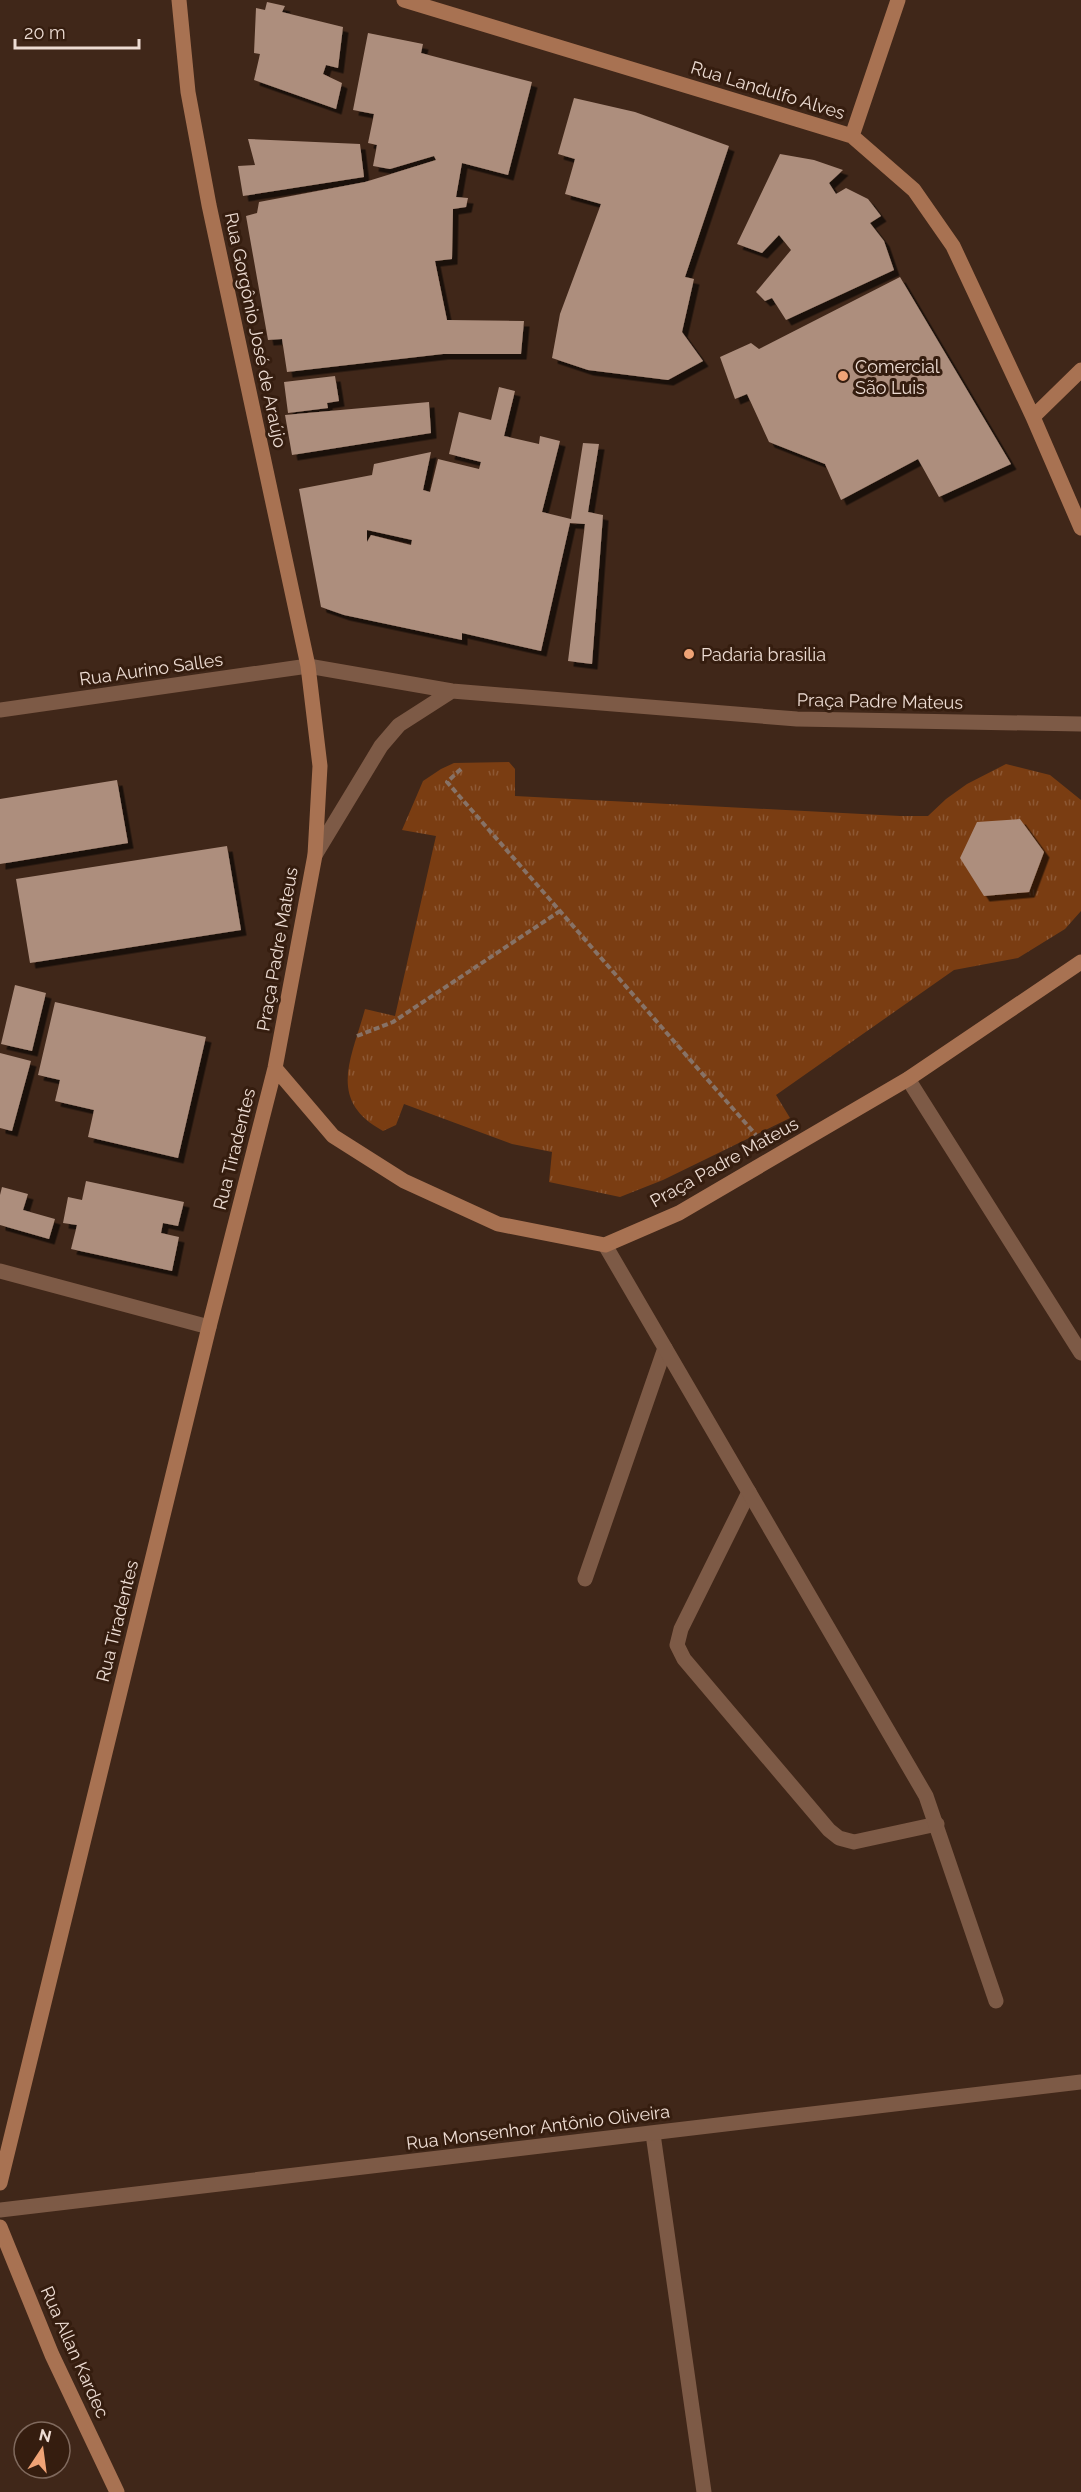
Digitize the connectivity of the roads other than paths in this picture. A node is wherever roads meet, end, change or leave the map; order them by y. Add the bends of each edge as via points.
1 (179, 0) edge
2 (404, 0) edge
3 (898, 0) edge
4 (852, 136) junction
5 (1081, 370) edge
6 (1033, 417) junction
7 (1081, 528) edge
8 (308, 666) junction
9 (452, 691) junction
10 (0, 710) edge
11 (1078, 728) edge
12 (315, 855) junction
13 (1081, 962) edge
14 (275, 1068) junction
15 (908, 1079) junction
16 (605, 1245) junction
17 (0, 1271) edge
18 (209, 1327) junction
19 (665, 1348) junction
20 (1081, 1353) edge
21 (749, 1492) junction
22 (585, 1579) dead end
23 (937, 1824) junction
24 (996, 2001) dead end
25 (1081, 2082) edge
26 (653, 2134) junction
27 (0, 2183) edge
28 (0, 2210) edge
29 (0, 2227) edge
30 (117, 2492) edge
31 (704, 2492) edge

1 - 8 street, Rua Gorgônio José de Araújo via 188,92 209,205
2 - 4 street, Rua Landulfo Alves
3 - 4 street
4 - 6 street, Rua Landulfo Alves via 914,190 953,246
5 - 6 street
6 - 7 street, Rua Landulfo Alves
8 - 9 street, Praça Padre Mateus
8 - 10 street, Rua Aurino Salles
8 - 12 street, Praça Padre Mateus via 320,766
9 - 11 street, Praça Padre Mateus via 797,719
9 - 12 street via 399,726 381,746
12 - 14 street, Praça Padre Mateus
13 - 15 street, Praça Padre Mateus
14 - 16 street via 333,1136 404,1181 498,1224
14 - 18 street, Rua Tiradentes
15 - 16 street, Praça Padre Mateus via 679,1213
15 - 20 street
16 - 19 street
17 - 18 street
18 - 27 street, Rua Tiradentes
19 - 21 street
19 - 22 street
21 - 23 street via 911,1769
21 - 23 street via 681,1629 677,1645 684,1659 839,1838 854,1842
23 - 24 street
25 - 26 street, Rua Monsenhor Antônio Oliveira
26 - 28 street, Rua Monsenhor Antônio Oliveira
26 - 31 street
29 - 30 street, Rua Allan Kardec via 52,2355

